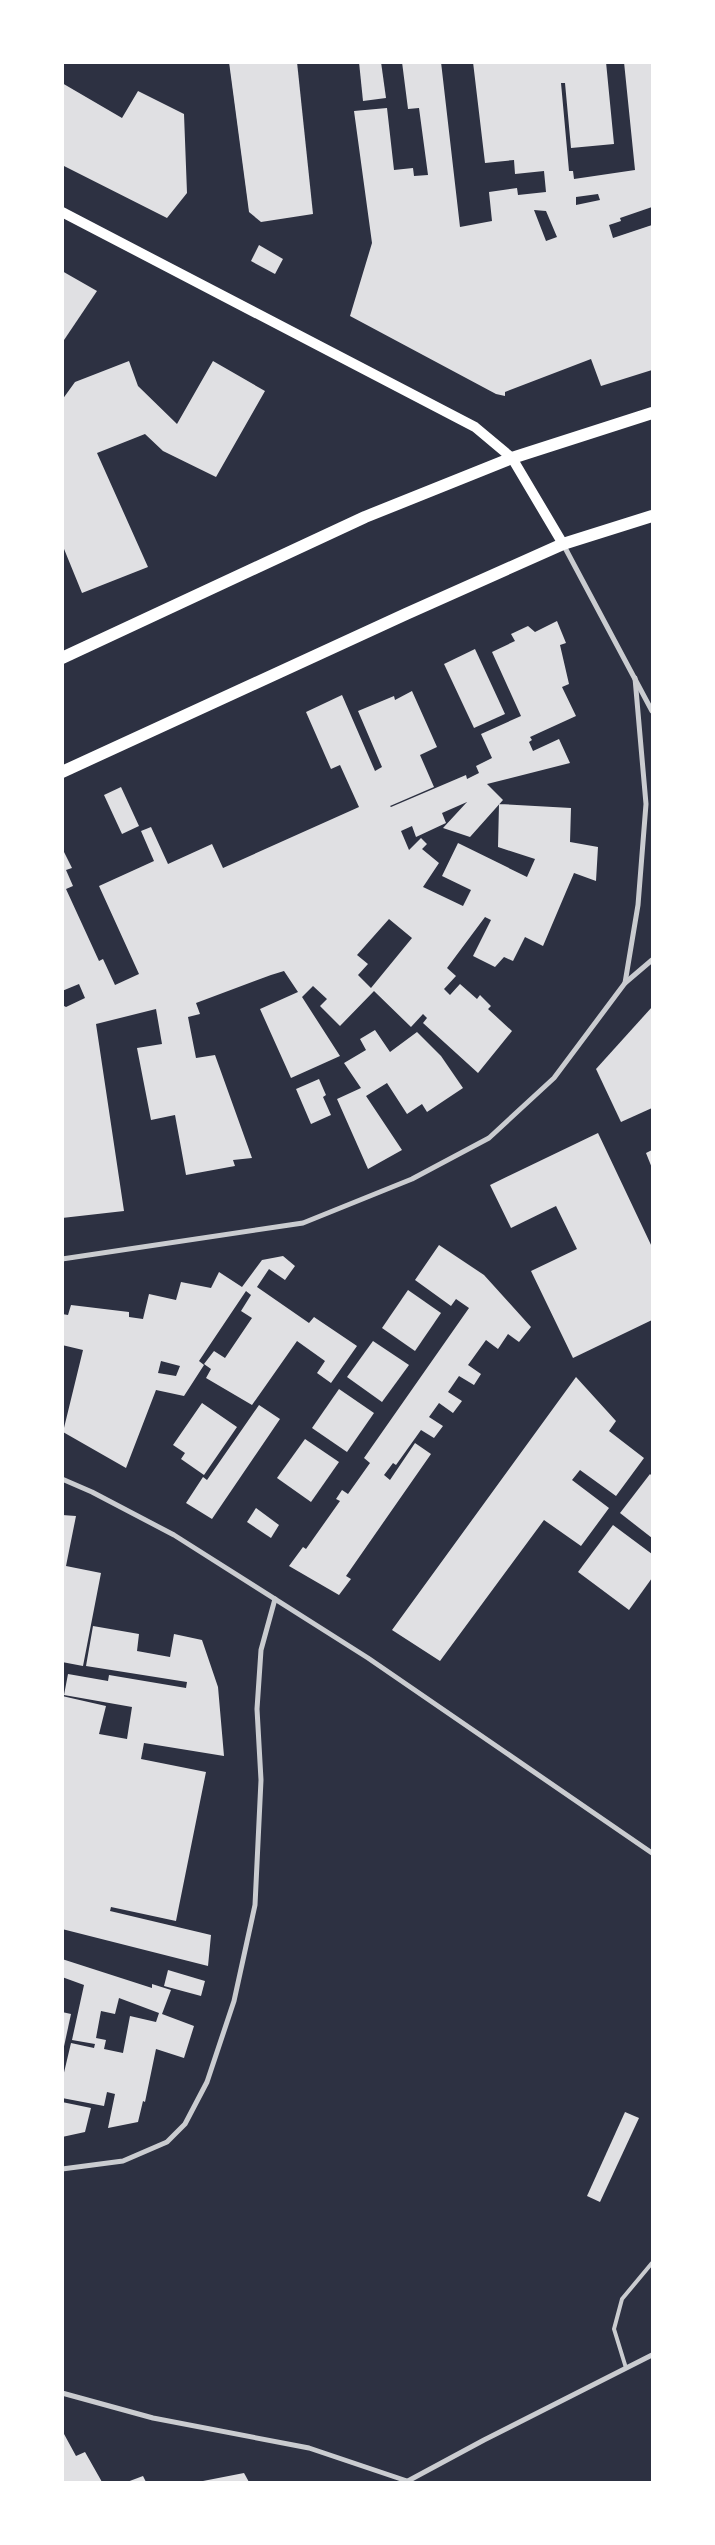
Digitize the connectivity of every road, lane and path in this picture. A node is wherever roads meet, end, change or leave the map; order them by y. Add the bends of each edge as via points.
1 (62, 212) edge
2 (652, 413) edge
3 (512, 458) junction
4 (652, 516) edge
5 (563, 544) junction
6 (62, 658) edge
7 (635, 678) junction
8 (652, 711) edge
9 (62, 772) edge
10 (652, 960) edge
11 (625, 983) junction
12 (62, 1259) edge
13 (62, 1479) edge
14 (275, 1599) junction
15 (652, 1853) edge
16 (62, 2169) edge
17 (652, 2263) edge
18 (652, 2355) edge
19 (626, 2368) junction
20 (62, 2392) edge
21 (406, 2482) edge

1 - 3 main road via 475,427
2 - 3 main road
3 - 5 main road
3 - 6 main road via 365,517
4 - 5 main road
5 - 7 street
5 - 9 main road
7 - 8 street
7 - 11 street via 646,804 638,905
10 - 11 street
11 - 12 street via 554,1078 490,1138 412,1179 303,1223
13 - 14 street via 174,1536
14 - 15 street via 368,1658
14 - 16 street via 261,1650 257,1709 261,1780 255,1904 234,2001 206,2082 185,2124 167,2142 123,2161
17 - 19 lane via 622,2299 614,2328
18 - 19 street
19 - 21 street
20 - 21 street via 153,2418 309,2448

